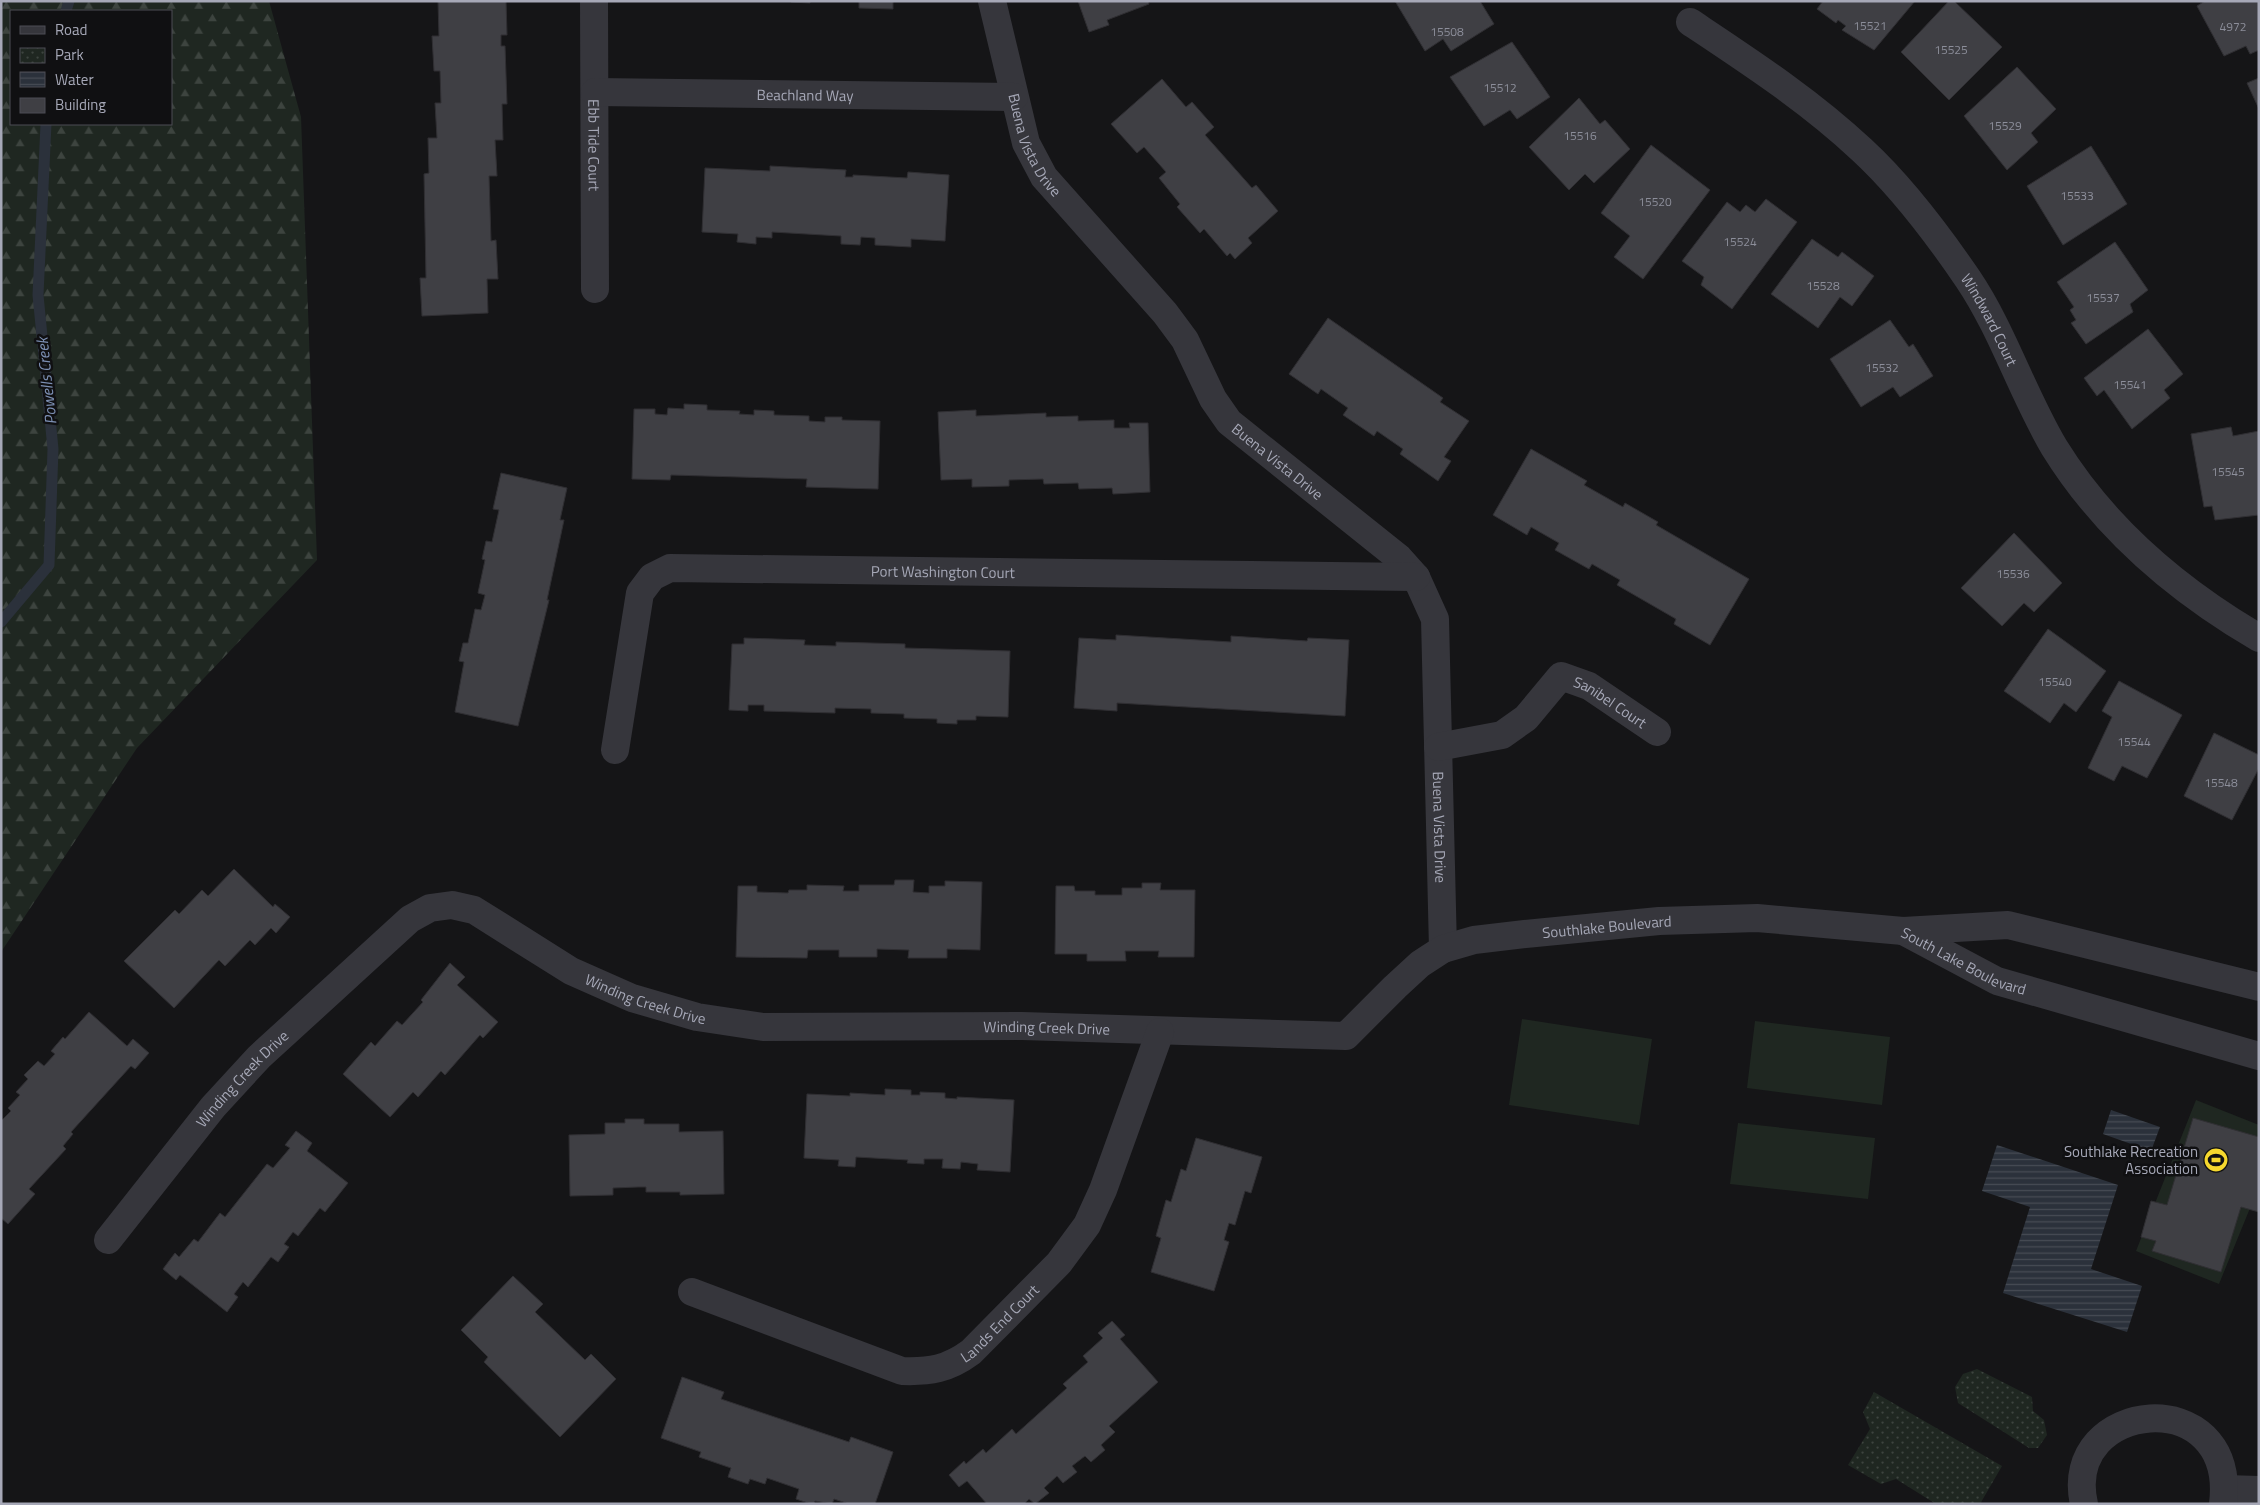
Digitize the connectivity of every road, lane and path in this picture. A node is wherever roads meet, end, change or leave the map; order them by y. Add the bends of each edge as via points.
1 (594, 1) edge
2 (992, 1) edge
3 (1690, 22) dead end
4 (595, 92) junction
5 (1014, 98) junction
6 (595, 289) dead end
7 (1416, 577) junction
8 (2259, 638) edge
9 (1657, 732) dead end
10 (1438, 746) junction
11 (615, 750) dead end
12 (1902, 931) junction
13 (1444, 949) junction
14 (2259, 987) edge
15 (1160, 1032) junction
16 (1346, 1036) joint
17 (2259, 1056) edge
18 (108, 1240) dead end
19 (692, 1292) dead end
20 (2259, 1490) edge
21 (2224, 1496) edge
22 (2084, 1504) edge

1 - 4 street, Ebb Tide Court
2 - 5 street, Buena Vista Drive
3 - 8 street, Windward Court via 1777,80 1863,150 1919,212 1969,280 2054,446 2091,501 2141,553 2196,599
4 - 5 street, Beachland Way
4 - 6 street, Ebb Tide Court
5 - 7 street, Buena Vista Drive via 1026,143 1044,178 1165,313 1185,340 1213,399 1229,422 1400,558
7 - 10 street, Buena Vista Drive via 1436,619
7 - 11 street, Port Washington Court via 670,568 652,577 640,593
9 - 10 street, Sanibel Court via 1589,686 1561,676 1526,718 1502,735
10 - 13 street, Buena Vista Drive
12 - 13 street, Southlake Boulevard via 1757,918 1659,921 1474,940
12 - 14 street, South Lake Boulevard via 2008,925
12 - 17 street, South Lake Boulevard via 1997,980
13 - 16 street, Southlake Boulevard via 1420,964 1394,987
15 - 16 street, Winding Creek Drive
15 - 18 street, Winding Creek Drive via 1022,1026 764,1027 697,1017 632,998 571,971 474,910 452,905 430,908 410,919 259,1057 213,1107
15 - 19 street, Lands End Court via 1103,1190 1087,1225 1059,1263 971,1352 958,1361 929,1372 902,1371
20 - 21 street
21 - 22 street via 2223,1468 2210,1444 2192,1428 2166,1417 2141,1418 2118,1426 2100,1440 2084,1474

